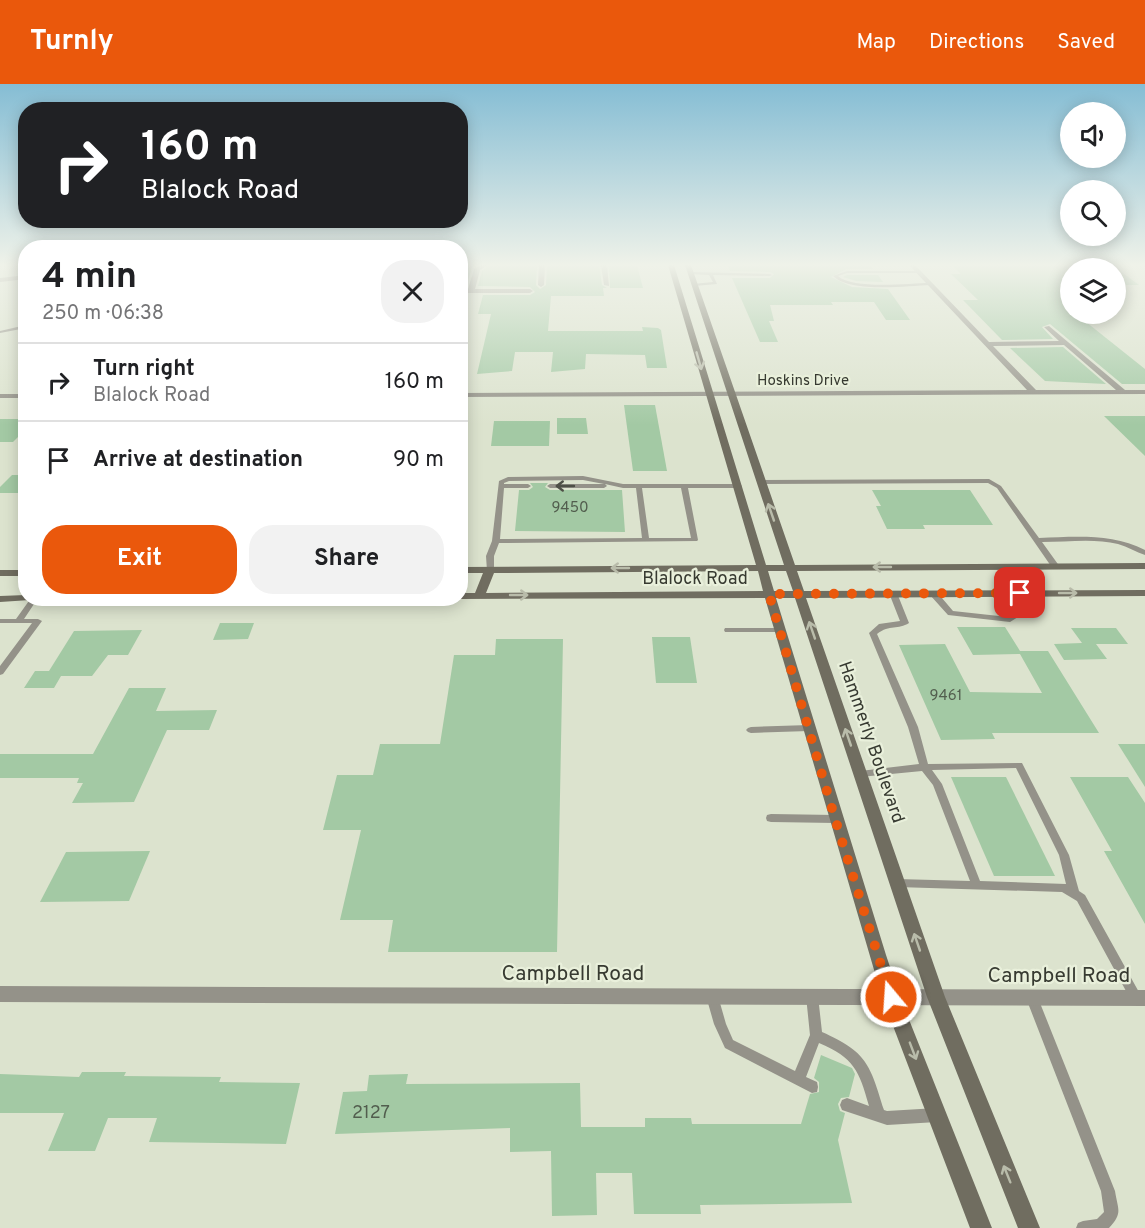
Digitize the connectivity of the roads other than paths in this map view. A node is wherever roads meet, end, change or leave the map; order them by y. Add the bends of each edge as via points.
1 (687, 318) edge
2 (706, 318) edge
3 (963, 318) edge
4 (1047, 327) dead end
5 (18, 328) edge
6 (0, 332) edge
7 (1066, 343) junction
8 (987, 344) junction
9 (1034, 392) junction
10 (1123, 392) junction
11 (1145, 392) edge
12 (709, 394) junction
13 (732, 394) junction
14 (468, 395) edge
15 (0, 396) edge
16 (18, 396) edge
17 (761, 482) junction
18 (501, 486) junction
19 (528, 486) dead end
20 (550, 486) dead end
21 (623, 486) junction
22 (639, 486) junction
23 (684, 486) junction
24 (739, 486) junction
25 (646, 540) junction
26 (1037, 540) junction
27 (496, 541) junction
28 (1145, 553) edge
29 (1145, 566) edge
30 (762, 567) junction
31 (1056, 567) junction
32 (790, 568) junction
33 (490, 569) junction
34 (468, 570) edge
35 (0, 573) edge
36 (18, 573) edge
37 (799, 593) junction
38 (893, 593) junction
39 (933, 593) junction
40 (999, 593) junction
41 (1145, 593) edge
42 (769, 594) junction
43 (479, 595) junction
44 (468, 596) edge
45 (18, 598) edge
46 (0, 599) edge
47 (29, 606) edge
48 (0, 621) edge
49 (18, 621) junction
50 (728, 630) dead end
51 (779, 630) junction
52 (0, 672) edge
53 (809, 728) junction
54 (751, 730) dead end
55 (924, 767) junction
56 (860, 774) junction
57 (771, 818) dead end
58 (835, 819) junction
59 (897, 883) junction
60 (977, 886) junction
61 (1074, 893) junction
62 (0, 994) edge
63 (712, 996) junction
64 (812, 996) junction
65 (891, 997) junction
66 (936, 997) junction
67 (1032, 998) junction
68 (1140, 998) edge
69 (816, 1035) junction
70 (798, 1080) junction
71 (812, 1087) dead end
72 (847, 1105) dead end
73 (878, 1114) junction
74 (937, 1115) junction
75 (981, 1228) edge
76 (1029, 1228) edge
77 (1083, 1228) edge

1 -> 12 main road
2 - 13 main road, Hammerly Boulevard
3 - 8 street
4 - 7 street
5 - 6 lane
7 - 8 street
7 - 10 street
8 - 9 street
9 - 10 street, Hoskins Drive
9 - 13 street, Hoskins Drive
10 - 11 street, Hoskins Drive
12 - 13 street, Hoskins Drive
12 - 14 street, Hoskins Drive
12 - 24 main road
13 - 17 main road, Hammerly Boulevard
15 - 16 street
17 - 26 lane via 989,481 999,487
32 -> 17 main road, Hammerly Boulevard
18 - 19 lane
18 - 21 lane via 501,482 520,477 583,478
18 - 27 lane
21 -> 20 lane
21 - 22 lane
22 - 23 lane
22 - 25 lane
23 - 24 lane
23 - 25 lane via 695,540
24 - 30 main road
25 - 27 lane
26 - 28 lane via 1104,539
26 - 31 lane
27 - 33 lane
29 - 31 main road, Blalock Road
30 - 32 main road, Blalock Road
30 -> 33 main road, Blalock Road
30 - 42 main road
31 -> 32 main road, Blalock Road
32 - 37 main road, Hammerly Boulevard
33 - 34 main road, Blalock Road
33 - 43 main road
35 - 36 main road
37 - 38 main road, Blalock Road
37 - 42 main road, Blalock Road
56 -> 37 main road, Hammerly Boulevard
38 - 39 main road, Blalock Road
38 - 55 lane via 906,623 882,626 873,633 913,727
39 - 40 main road, Blalock Road
39 - 40 lane via 951,613 1010,620 1014,617
40 -> 41 main road, Blalock Road
43 -> 42 main road, Blalock Road
42 - 51 main road
43 - 44 main road, Blalock Road
45 - 46 main road
47 - 49 lane
48 - 49 lane
49 - 52 lane via 38,621
50 - 51 lane
51 - 53 main road
53 - 54 lane
53 - 58 main road
55 - 56 lane
55 - 60 lane via 937,784
55 - 61 lane via 1019,765 1064,855
56 - 59 main road, Hammerly Boulevard
57 - 58 lane
58 - 65 main road
59 - 60 lane
66 -> 59 main road, Hammerly Boulevard
60 - 61 lane via 1064,888
61 - 68 lane via 1081,898
62 - 63 street, Campbell Road
63 - 64 street, Campbell Road
63 - 70 lane via 729,1044
64 - 65 street, Campbell Road
64 - 69 lane
65 - 66 street, Campbell Road
65 -> 74 main road
66 - 67 street, Campbell Road
76 -> 66 main road, Hammerly Boulevard
67 - 68 street, Campbell Road
67 - 77 lane via 1108,1191 1112,1214 1101,1226
69 - 70 lane
69 - 73 lane via 857,1057 865,1070
70 - 71 lane
72 - 73 lane
73 - 74 lane via 887,1118
74 - 75 main road

